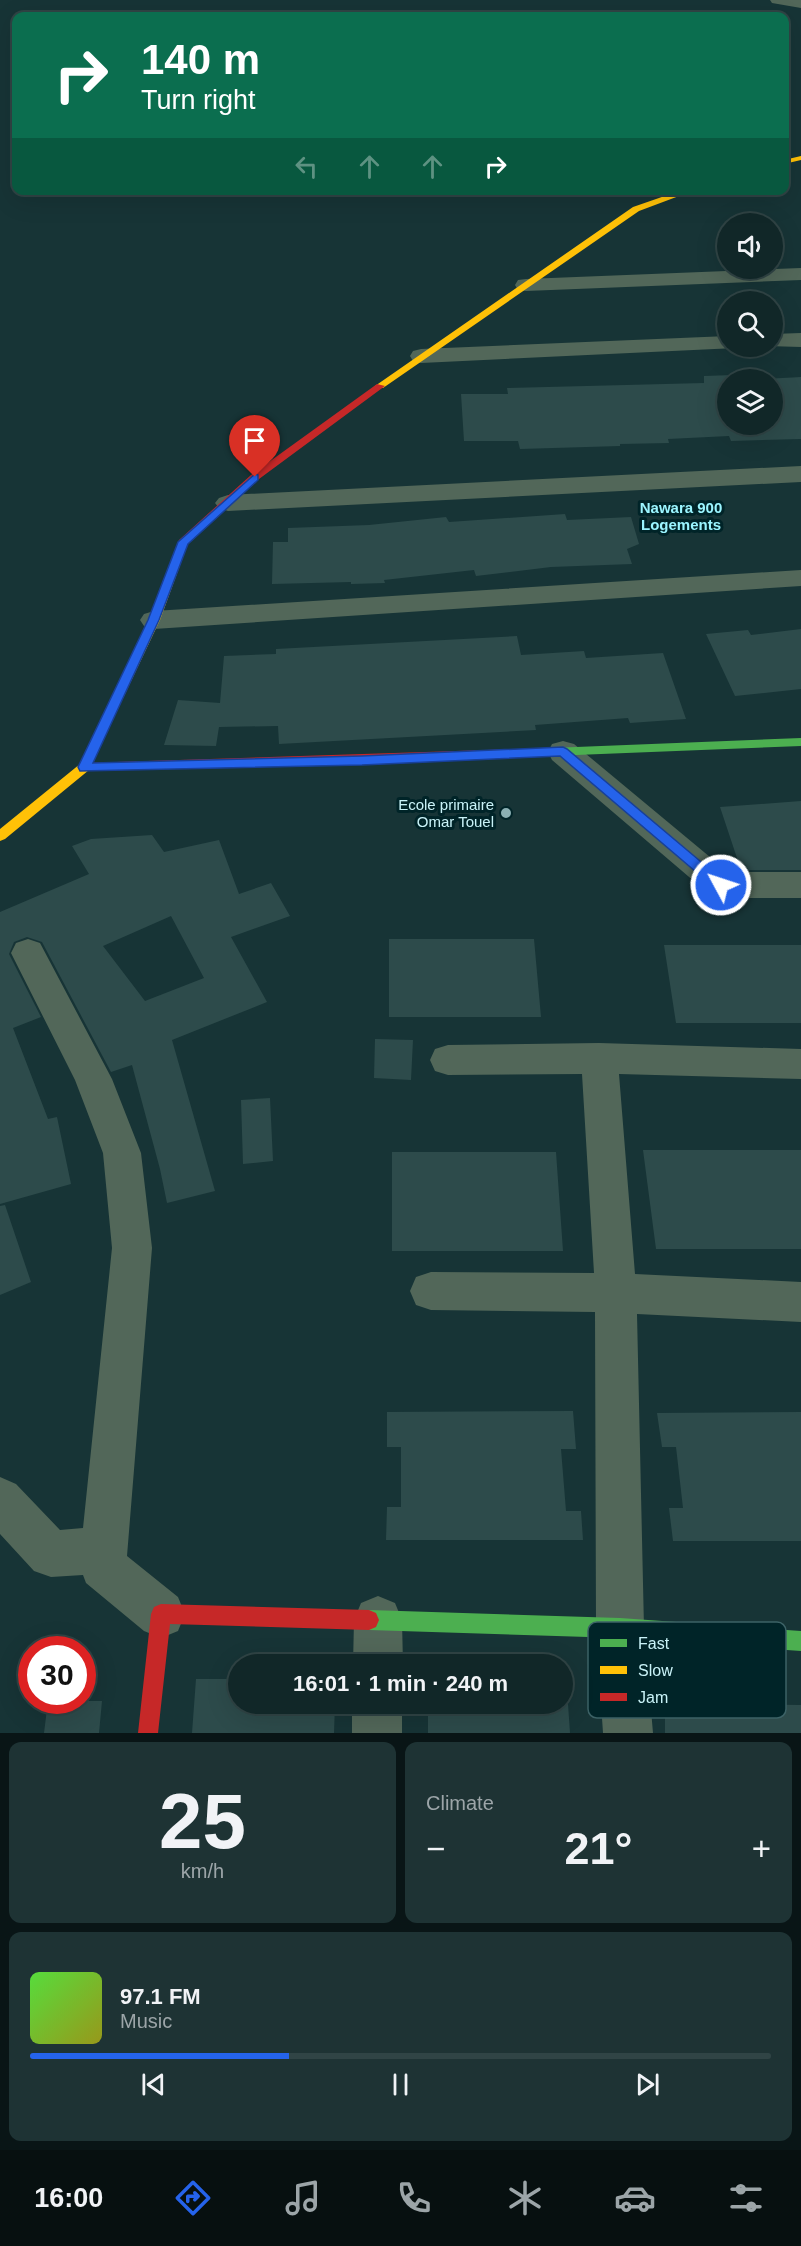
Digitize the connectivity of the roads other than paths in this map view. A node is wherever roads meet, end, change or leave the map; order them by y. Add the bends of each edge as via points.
1 (778, 0) edge
2 (801, 3) edge
3 (677, 195) edge
4 (801, 274) edge
5 (526, 285) junction
6 (801, 340) edge
7 (783, 341) edge
8 (717, 343) edge
9 (421, 356) junction
10 (801, 474) edge
11 (228, 503) junction
12 (801, 578) edge
13 (154, 620) junction
14 (801, 742) edge
15 (563, 752) junction
16 (85, 767) junction
17 (0, 836) edge
18 (801, 885) edge
19 (28, 953) dead end
20 (599, 1058) junction
21 (448, 1060) dead end
22 (801, 1064) edge
23 (431, 1291) dead end
24 (616, 1293) junction
25 (801, 1302) edge
26 (0, 1500) edge
27 (104, 1550) junction
28 (161, 1614) junction
29 (620, 1622) edge
30 (588, 1630) edge
31 (786, 1640) edge
32 (801, 1641) edge
33 (378, 1643) edge
34 (377, 1714) edge
35 (627, 1718) edge
36 (148, 1733) edge
37 (377, 1733) edge
38 (628, 1733) edge

1 - 2 street
3 - 5 main road via 636,209
4 - 5 street
5 - 9 main road
6 - 7 street
8 - 9 street
9 - 11 main road via 255,477
10 - 11 street
11 - 13 main road via 183,542
12 - 13 street
13 - 16 main road
14 - 15 main road
15 - 16 main road
15 - 18 street via 721,885
16 - 17 main road
19 - 27 street via 93,1078 122,1153 132,1248
20 - 21 street
20 - 22 street
20 - 24 street
23 - 24 street
24 - 25 street
24 - 29 street
26 - 27 street via 51,1554
27 - 28 street via 103,1566
28 - 33 main road
28 - 36 main road
30 - 33 main road
31 - 32 main road
34 - 37 street
35 - 38 street

